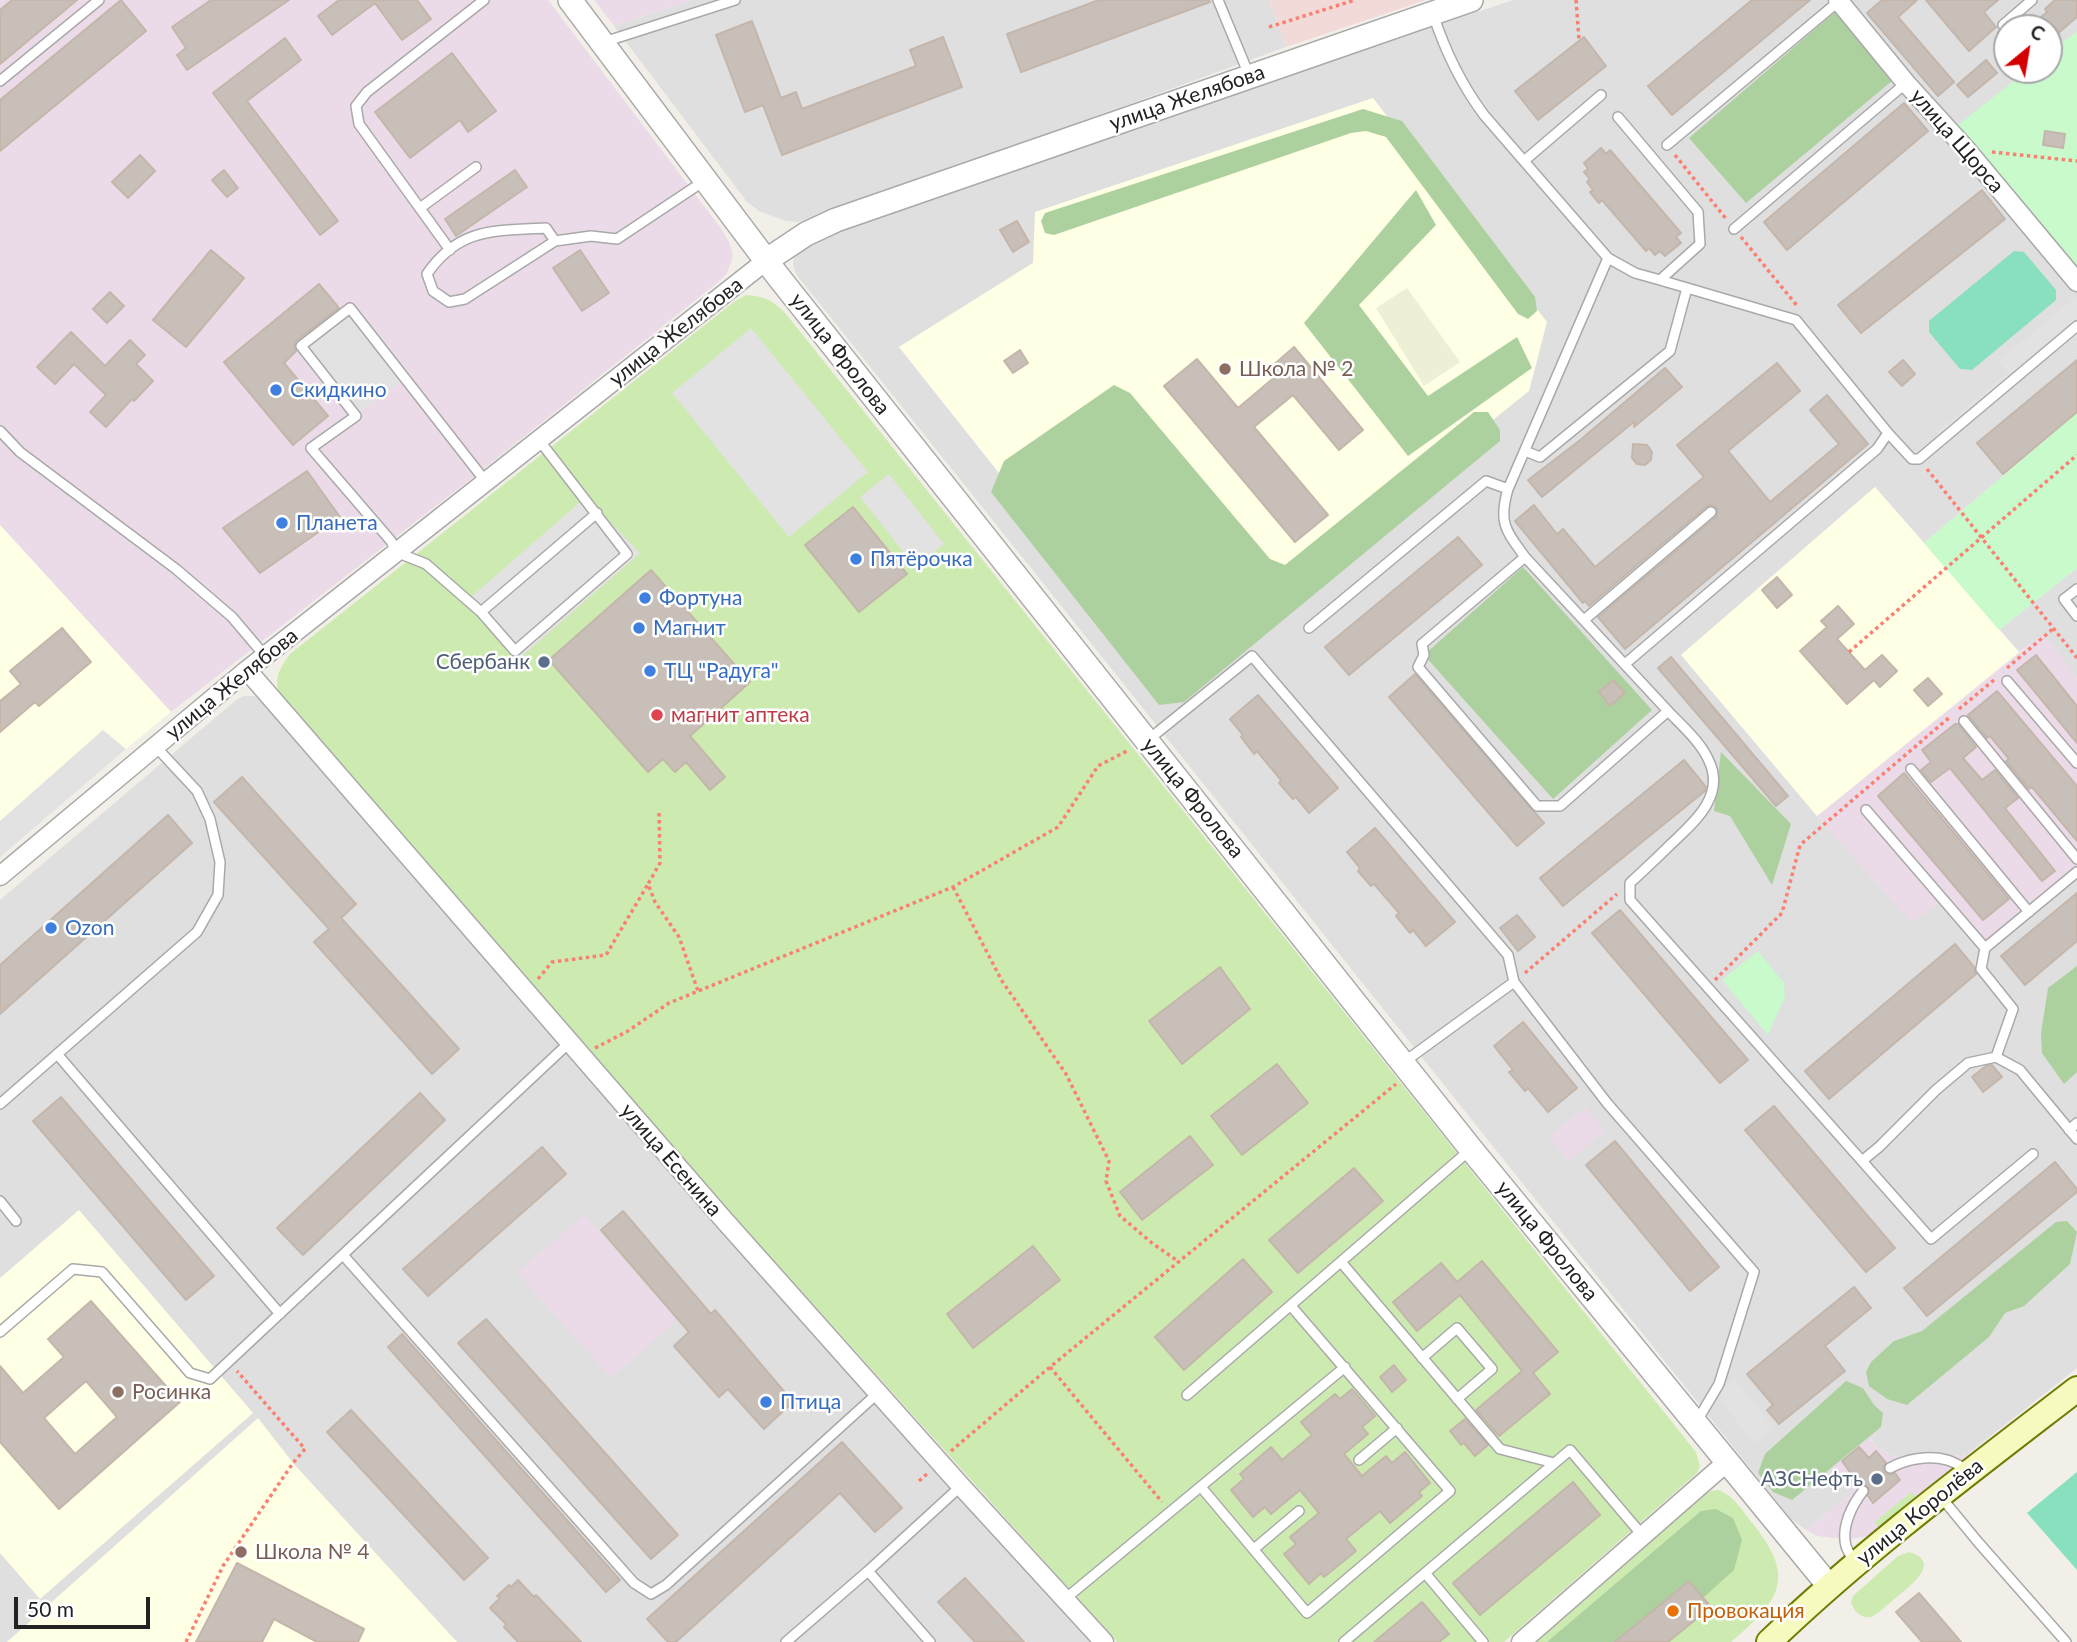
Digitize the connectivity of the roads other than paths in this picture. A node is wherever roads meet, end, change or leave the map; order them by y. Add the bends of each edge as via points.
1 (99, 0) edge
2 (484, 0) edge
3 (570, 0) edge
4 (735, 0) edge
5 (1218, 0) edge
6 (1471, 0) edge
7 (2032, 0) edge
8 (1839, 1) edge
9 (1433, 13) junction
10 (2016, 14) edge
11 (602, 42) junction
12 (1250, 76) junction
13 (0, 81) edge
14 (1906, 83) junction
15 (1601, 95) dead end
16 (1618, 117) dead end
17 (1667, 145) dead end
18 (1524, 161) junction
19 (476, 167) dead end
20 (706, 179) junction
21 (420, 208) junction
22 (1734, 229) dead end
23 (555, 241) junction
24 (450, 250) junction
25 (1608, 258) junction
26 (767, 260) junction
27 (1660, 279) junction
28 (2077, 282) edge
29 (1687, 288) junction
30 (2077, 326) edge
31 (0, 431) edge
32 (1888, 433) junction
33 (538, 440) junction
34 (1525, 451) junction
35 (486, 482) junction
36 (1508, 489) junction
37 (1711, 512) dead end
38 (597, 513) junction
39 (396, 552) junction
40 (1525, 557) junction
41 (2077, 589) edge
42 (481, 612) junction
43 (2077, 616) edge
44 (1584, 620) junction
45 (1309, 628) dead end
46 (265, 656) junction
47 (1625, 664) junction
48 (247, 670) junction
49 (2007, 681) dead end
50 (1668, 711) junction
51 (1964, 721) dead end
52 (1147, 741) junction
53 (156, 747) junction
54 (2077, 764) edge
55 (1911, 769) dead end
56 (1866, 810) dead end
57 (2077, 859) edge
58 (2077, 872) edge
59 (0, 876) edge
60 (2029, 912) junction
61 (1985, 948) junction
62 (1514, 982) junction
63 (575, 1049) junction
64 (57, 1054) junction
65 (1996, 1057) junction
66 (1408, 1067) junction
67 (0, 1104) edge
68 (2077, 1123) edge
69 (2069, 1130) junction
70 (2077, 1139) edge
71 (1471, 1149) junction
72 (2033, 1154) dead end
73 (1862, 1161) junction
74 (0, 1201) edge
75 (16, 1222) dead end
76 (343, 1255) junction
77 (1341, 1262) junction
78 (1291, 1306) junction
79 (280, 1314) junction
80 (0, 1332) edge
81 (1422, 1358) junction
82 (1345, 1367) junction
83 (2077, 1389) edge
84 (879, 1392) junction
85 (1187, 1395) dead end
86 (1457, 1399) junction
87 (1696, 1423) junction
88 (1396, 1428) junction
89 (1359, 1460) dead end
90 (1727, 1462) junction
91 (1554, 1463) junction
92 (1890, 1468) dead end
93 (1970, 1471) junction
94 (961, 1486) junction
95 (1201, 1487) junction
96 (1863, 1490) dead end
97 (1940, 1496) junction
98 (1299, 1511) dead end
99 (1643, 1536) junction
100 (1254, 1549) junction
101 (1855, 1564) junction
102 (868, 1571) junction
103 (1425, 1573) junction
104 (1829, 1586) junction
105 (1065, 1600) junction
106 (786, 1642) edge
107 (930, 1642) edge
108 (1104, 1642) edge
109 (1344, 1642) edge
110 (1483, 1642) edge
111 (1521, 1642) edge
112 (1769, 1642) edge
113 (2066, 1642) edge

1 - 13 lane
2 - 21 lane via 367,92 356,107 359,124
3 - 11 street, улица Фролова
4 - 11 lane
5 - 12 lane
6 - 9 street, улица Желябова
7 - 10 lane
8 - 14 street, улица Щорса
8 - 17 lane
9 - 12 street, улица Желябова
9 - 18 lane via 1467,92
11 - 20 street, улица Фролова
12 - 26 street, улица Желябова via 836,220
14 - 22 lane
14 - 28 street, улица Щорса
15 - 18 lane
16 - 27 lane via 1698,212 1700,244
18 - 25 lane
19 - 21 lane
20 - 23 lane via 617,239 591,236
20 - 26 street, улица Фролова
21 - 24 lane
23 - 24 lane via 546,228 489,232 467,238
23 - 24 lane via 465,299 449,302 433,291 427,274
25 - 27 lane via 1635,273
25 - 34 lane
26 - 33 street, улица Желябова
26 - 52 street, улица Фролова
27 - 29 lane
29 - 32 lane via 1796,320
29 - 34 lane via 1670,351 1540,457
30 - 32 lane via 1919,459 1912,459
31 - 46 lane via 20,452 176,569 232,617
32 - 47 lane via 1877,449
33 - 35 street, улица Желябова
33 - 38 lane
34 - 36 lane
35 - 39 street, улица Желябова
35 - 39 lane via 349,308 301,346 356,416 311,448
36 - 40 lane via 1502,509 1508,533
36 - 45 lane via 1486,481
37 - 44 lane
38 - 42 lane
38 - 42 lane via 627,554 515,651
39 - 42 lane via 426,564
39 - 46 street, улица Желябова
40 - 44 lane
40 - 50 lane via 1422,644 1424,655 1418,667 1537,806 1560,806
41 - 43 lane via 2064,599
44 - 47 lane
46 - 48 street, улица Желябова
47 - 50 lane
48 - 53 street, улица Желябова
48 - 63 street, улица Есенина
49 - 54 lane
50 - 73 lane via 1700,743 1711,764 1714,789 1691,825 1630,883 1630,900
51 - 57 lane
52 - 62 lane via 1252,656 1508,955
52 - 66 street, улица Фролова
53 - 59 street, улица Желябова
53 - 64 lane via 197,791 210,818 220,862 218,895 197,932
55 - 60 lane
56 - 61 lane
58 - 60 lane
60 - 61 lane
61 - 65 lane via 1981,969 2013,1009
62 - 66 lane
62 - 87 lane via 1607,1103 1754,1272 1719,1384
63 - 76 lane
63 - 84 street, улица Есенина
64 - 67 lane
64 - 79 lane
65 - 69 lane via 2020,1070
65 - 73 lane via 1968,1063
66 - 71 street, улица Фролова
68 - 69 lane
69 - 70 lane
71 - 77 lane
71 - 87 street, улица Фролова
72 - 73 lane via 1931,1239
74 - 75 lane
76 - 79 lane
76 - 84 lane via 634,1583 651,1594
77 - 78 lane
77 - 81 lane
78 - 82 lane
78 - 85 lane
79 - 80 lane via 210,1378 190,1373 102,1272 73,1269
81 - 86 lane
81 - 86 lane via 1457,1328 1484,1359 1492,1369
82 - 88 lane
82 - 95 lane
83 - 93 main road, улица Королёва
84 - 94 street, улица Есенина
86 - 91 lane via 1500,1448
87 - 90 street, улица Фролова
88 - 89 lane
88 - 100 lane via 1450,1491 1307,1613
90 - 99 street
90 - 104 street, улица Фролова
91 - 99 lane via 1570,1450
91 - 103 lane
92 - 93 lane via 1926,1458 1948,1460
93 - 97 main road, улица Королёва
94 - 102 lane
94 - 105 street, улица Есенина
95 - 100 lane
95 - 105 lane
96 - 101 lane via 1846,1527 1846,1546
97 - 101 main road, улица Королёва
97 - 113 lane
98 - 100 lane
99 - 111 street
101 - 104 main road, улица Королёва
102 - 106 lane
102 - 107 lane
103 - 109 lane
103 - 110 lane
104 - 112 main road, улица Королёва
105 - 108 street, улица Есенина

